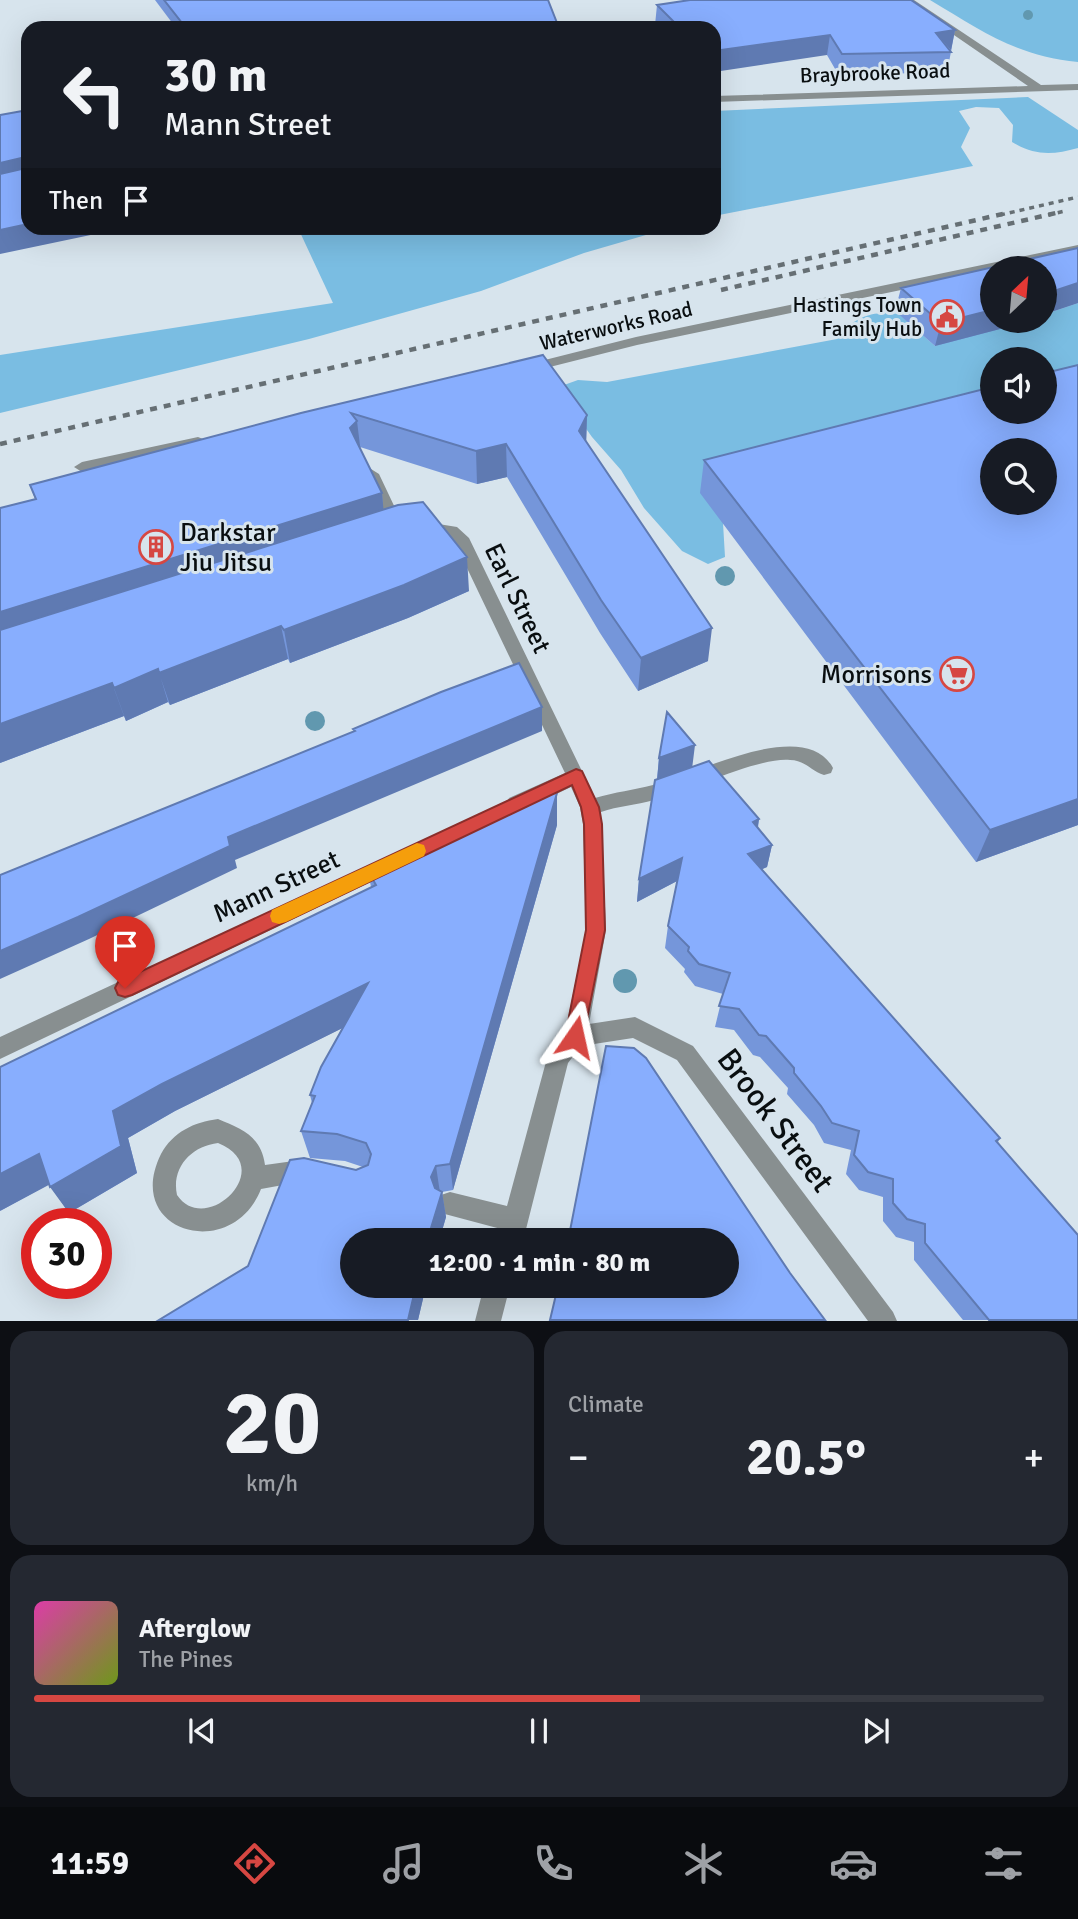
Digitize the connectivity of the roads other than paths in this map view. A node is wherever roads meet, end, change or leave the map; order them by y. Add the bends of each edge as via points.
1 (908, 0) edge
2 (1037, 87) junction
3 (1078, 87) edge
4 (721, 99) edge
5 (1078, 249) edge
6 (507, 375) edge
7 (216, 438) edge
8 (364, 460) edge
9 (82, 467) dead end
10 (824, 768) dead end
11 (576, 776) junction
12 (590, 807) junction
13 (501, 811) edge
14 (413, 852) edge
15 (575, 1037) junction
16 (0, 1048) edge
17 (325, 1173) edge
18 (254, 1178) dead end
19 (450, 1204) dead end
20 (506, 1228) edge
21 (514, 1228) edge
22 (494, 1298) edge
23 (488, 1321) edge
24 (884, 1321) edge

1 - 2 street
2 - 3 street, Braybrooke Road
2 - 4 street, Braybrooke Road
5 - 6 street, Waterworks Road via 636,341
7 - 9 street
8 - 11 street, Earl Street via 392,533 436,527 451,531 463,542
10 - 12 street via 810,756 768,755 653,793
11 - 12 street, Earl Street
11 - 13 street
12 - 15 street, Earl Street via 596,930
14 - 16 street, Mann Street
15 - 21 street via 558,1058
15 - 24 street, Brook Street via 635,1027 685,1053
17 - 18 street via 313,1170
19 - 20 street
22 - 23 street

